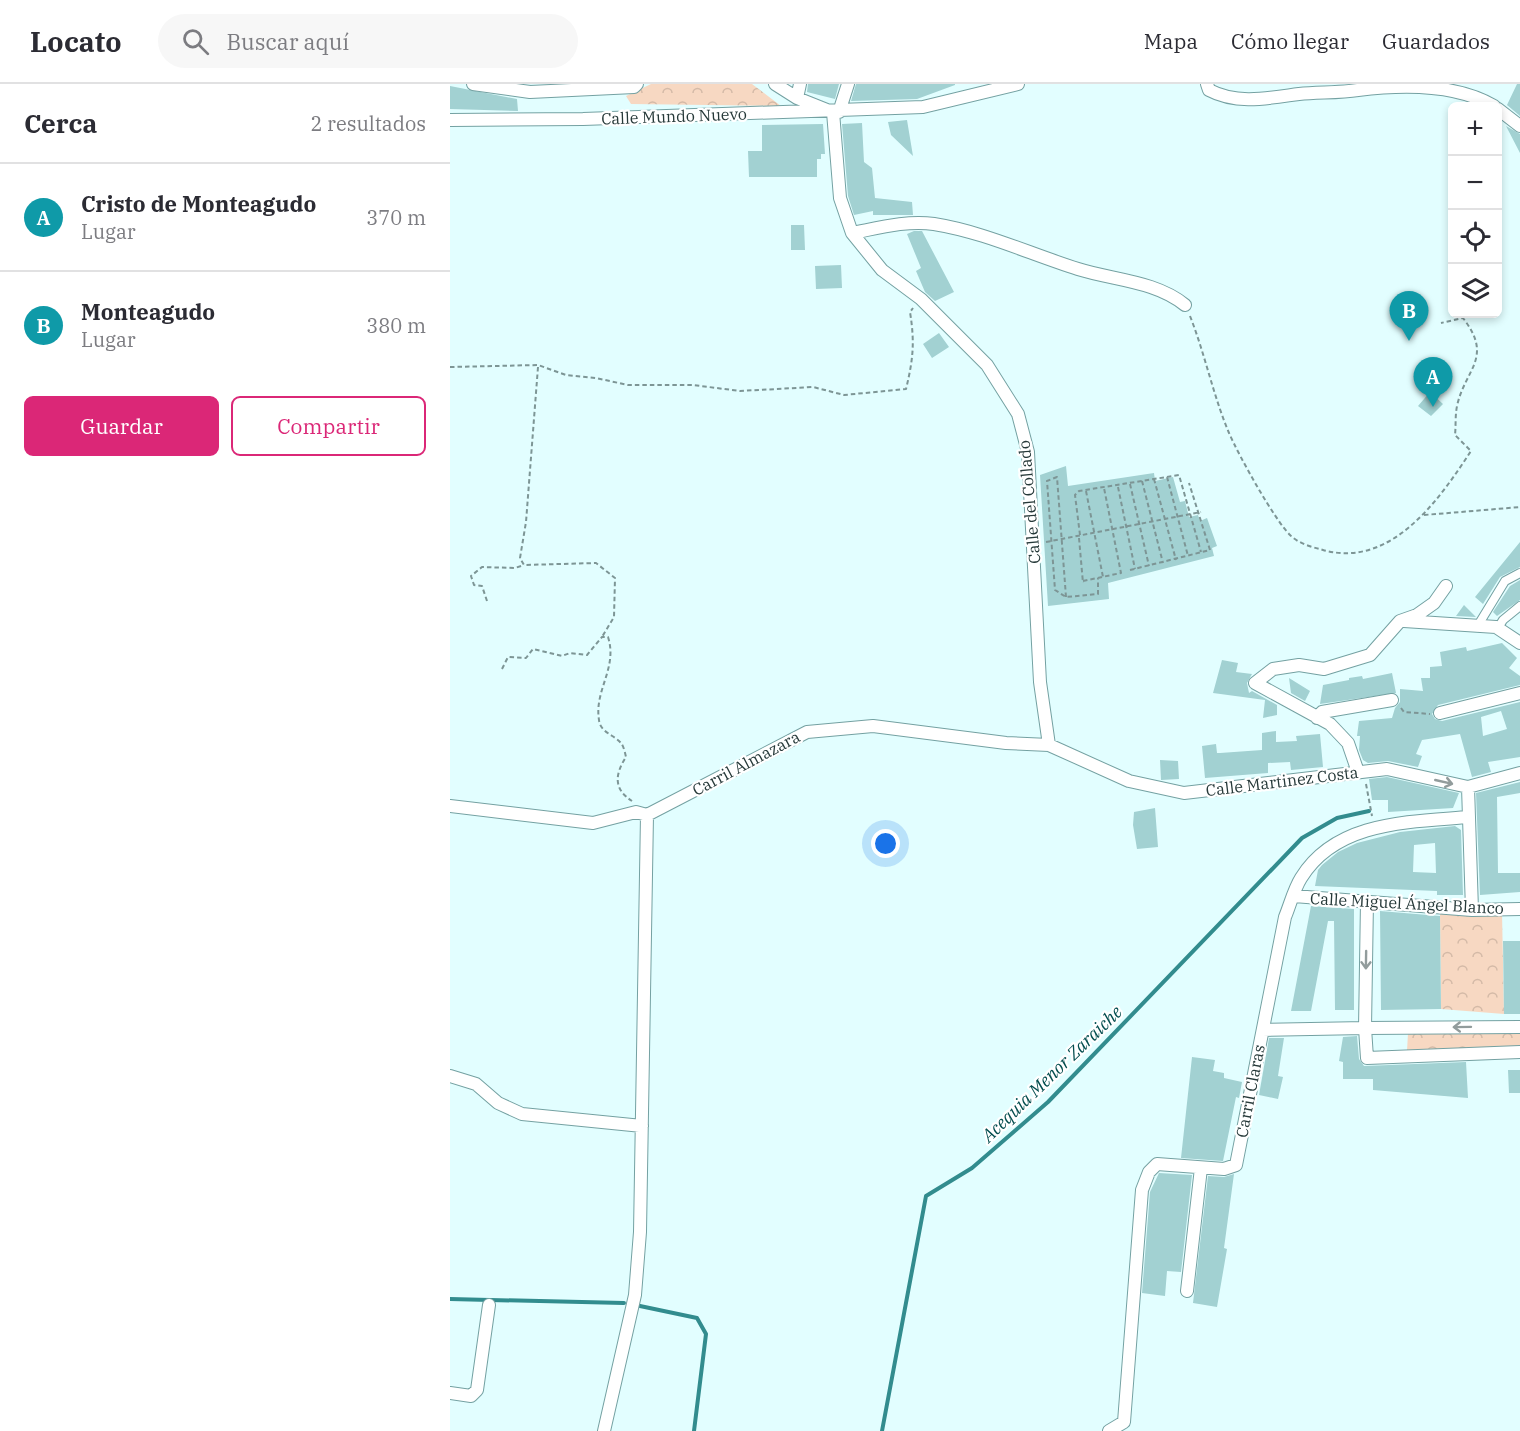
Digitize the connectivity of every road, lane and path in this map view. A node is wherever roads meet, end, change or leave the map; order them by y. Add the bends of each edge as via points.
1 (473, 84) edge
2 (637, 84) edge
3 (776, 84) edge
4 (801, 84) edge
5 (848, 84) edge
6 (1018, 84) edge
7 (1207, 84) edge
8 (992, 87) edge
9 (797, 98) junction
10 (1489, 102) edge
11 (836, 112) junction
12 (1502, 112) edge
13 (450, 120) edge
14 (1520, 126) edge
15 (852, 233) junction
16 (921, 299) junction
17 (1185, 305) joint
18 (1441, 323) dead end
19 (538, 365) junction
20 (450, 367) edge
21 (1167, 477) junction
22 (1154, 479) junction
23 (1141, 481) junction
24 (1130, 483) junction
25 (1189, 483) dead end
26 (1117, 485) junction
27 (1104, 488) junction
28 (1086, 491) junction
29 (1520, 507) edge
30 (1200, 512) junction
31 (1191, 513) junction
32 (1422, 515) junction
33 (1178, 516) junction
34 (1165, 520) junction
35 (1153, 523) junction
36 (1140, 526) junction
37 (1126, 528) junction
38 (1113, 530) junction
39 (1095, 533) junction
40 (1079, 536) junction
41 (1062, 539) junction
42 (1051, 541) junction
43 (1034, 544) junction
44 (1201, 552) junction
45 (1188, 556) junction
46 (1176, 560) junction
47 (1163, 563) junction
48 (524, 565) junction
49 (1149, 566) junction
50 (1135, 569) junction
51 (1131, 570) dead end
52 (1520, 573) edge
53 (1103, 577) junction
54 (1098, 578) junction
55 (1446, 586) dead end
56 (1066, 597) junction
57 (488, 601) dead end
58 (1520, 606) edge
59 (1400, 621) junction
60 (1477, 627) junction
61 (1498, 628) junction
62 (602, 637) junction
63 (1520, 643) edge
64 (502, 669) dead end
65 (1520, 693) edge
66 (1397, 704) joint
67 (1440, 713) joint
68 (1317, 718) junction
69 (1049, 745) junction
70 (1361, 772) junction
71 (1520, 773) edge
72 (1468, 787) junction
73 (450, 806) edge
74 (641, 814) junction
75 (1469, 817) junction
76 (1372, 818) dead end
77 (1294, 896) junction
78 (1367, 902) junction
79 (1520, 909) edge
80 (1472, 910) junction
81 (1520, 1027) edge
82 (1365, 1028) junction
83 (1263, 1030) junction
84 (1520, 1052) edge
85 (450, 1076) edge
86 (642, 1126) junction
87 (1201, 1168) junction
88 (1187, 1291) dead end
89 (489, 1305) dead end
90 (450, 1393) edge
91 (604, 1431) edge
92 (1109, 1431) edge

1 - 2 street, Calle Mundo Nuevo via 530,92
3 - 9 street
4 - 9 street
5 - 11 street
6 - 8 street, Calle Mundo Nuevo
7 - 10 street via 1215,93 1248,100 1382,86 1454,86
8 - 11 street, Calle Mundo Nuevo via 922,107
9 - 11 street
11 - 13 street, Calle Mundo Nuevo
11 - 15 street, Calle del Collado via 840,198
12 - 14 street
15 - 16 street, Calle del Collado via 882,270
15 - 17 street via 893,225 932,224 1007,242 1078,269 1171,293
16 - 19 path via 910,312 915,340 906,390 844,395 813,387 740,390 628,385 566,375
16 - 43 street, Calle del Collado via 987,365 1018,414 1028,452
17 - 32 path via 1229,433 1291,536 1307,546 1335,554 1367,552 1384,546
18 - 32 path via 1463,318 1476,334 1478,346 1471,375 1457,405 1455,435 1472,451
19 - 20 path
19 - 48 path via 520,558
21 - 22 path
21 - 31 path via 1179,475
21 - 33 path
22 - 23 path
22 - 34 path
23 - 24 path
23 - 35 path
24 - 26 path
24 - 36 path
25 - 30 path
26 - 27 path
26 - 37 path
27 - 28 path
27 - 38 path
28 - 39 path
28 - 40 path via 1075,495
29 - 32 path
30 - 31 path
30 - 44 path via 1210,550
31 - 33 path
31 - 44 path
33 - 34 path
33 - 45 path
34 - 35 path
34 - 46 path
35 - 36 path
35 - 47 path
36 - 37 path
36 - 49 path
37 - 38 path
37 - 50 path
38 - 39 path
38 - 53 path via 1121,573
39 - 40 path
39 - 53 path
40 - 41 path
40 - 54 path via 1083,582
41 - 42 path
41 - 42 path via 1057,477 1047,481
41 - 56 path
42 - 43 path
42 - 56 path via 1055,590
43 - 69 street, Calle del Collado via 1040,682
44 - 45 path
45 - 46 path
46 - 47 path
47 - 49 path
48 - 57 path via 482,567 471,576 474,585 482,586
48 - 62 path via 596,562 615,578 614,617
49 - 50 path
50 - 51 path
52 - 60 street via 1504,581
53 - 54 path
54 - 56 path via 1098,594
55 - 59 street via 1434,603
58 - 61 street
59 - 60 street
59 - 68 street via 1370,655 1324,669 1299,664 1273,669 1255,683
60 - 61 street
61 - 63 street
62 - 64 path via 586,655 562,656 533,648 526,658 508,657
62 - 74 path via 608,637 612,645 598,722 622,744 626,757 616,782
65 - 67 street
66 - 67 path via 1428,715
66 - 68 street via 1322,712
68 - 70 street via 1348,743
69 - 70 street, Calle Martinez Costa via 1129,781 1184,793
69 - 74 street, Carril Almazara via 873,726 807,732
70 -> 72 street, Calle Martinez Costa via 1387,769
70 - 76 path
71 - 72 street, Calle Martinez Costa
72 - 75 street
73 - 74 street, Carril Almazara via 593,823
74 - 86 street
75 - 77 street, Carril Claras via 1381,825 1329,846 1301,878
75 - 80 street
77 - 78 street, Calle Miguel Ángel Blanco
77 - 83 street, Carril Claras via 1285,917
78 - 80 street, Calle Miguel Ángel Blanco
78 -> 82 street
79 - 80 street, Calle Miguel Ángel Blanco
81 -> 82 street
82 - 83 street
82 - 84 street via 1367,1058
83 - 87 street, Carril Claras via 1236,1165
85 - 86 street via 476,1084 498,1103 522,1114
86 - 91 street via 635,1295
87 - 88 street
87 - 92 street, Carril Claras via 1157,1164 1142,1190 1124,1422
89 - 90 street via 477,1390 471,1396

